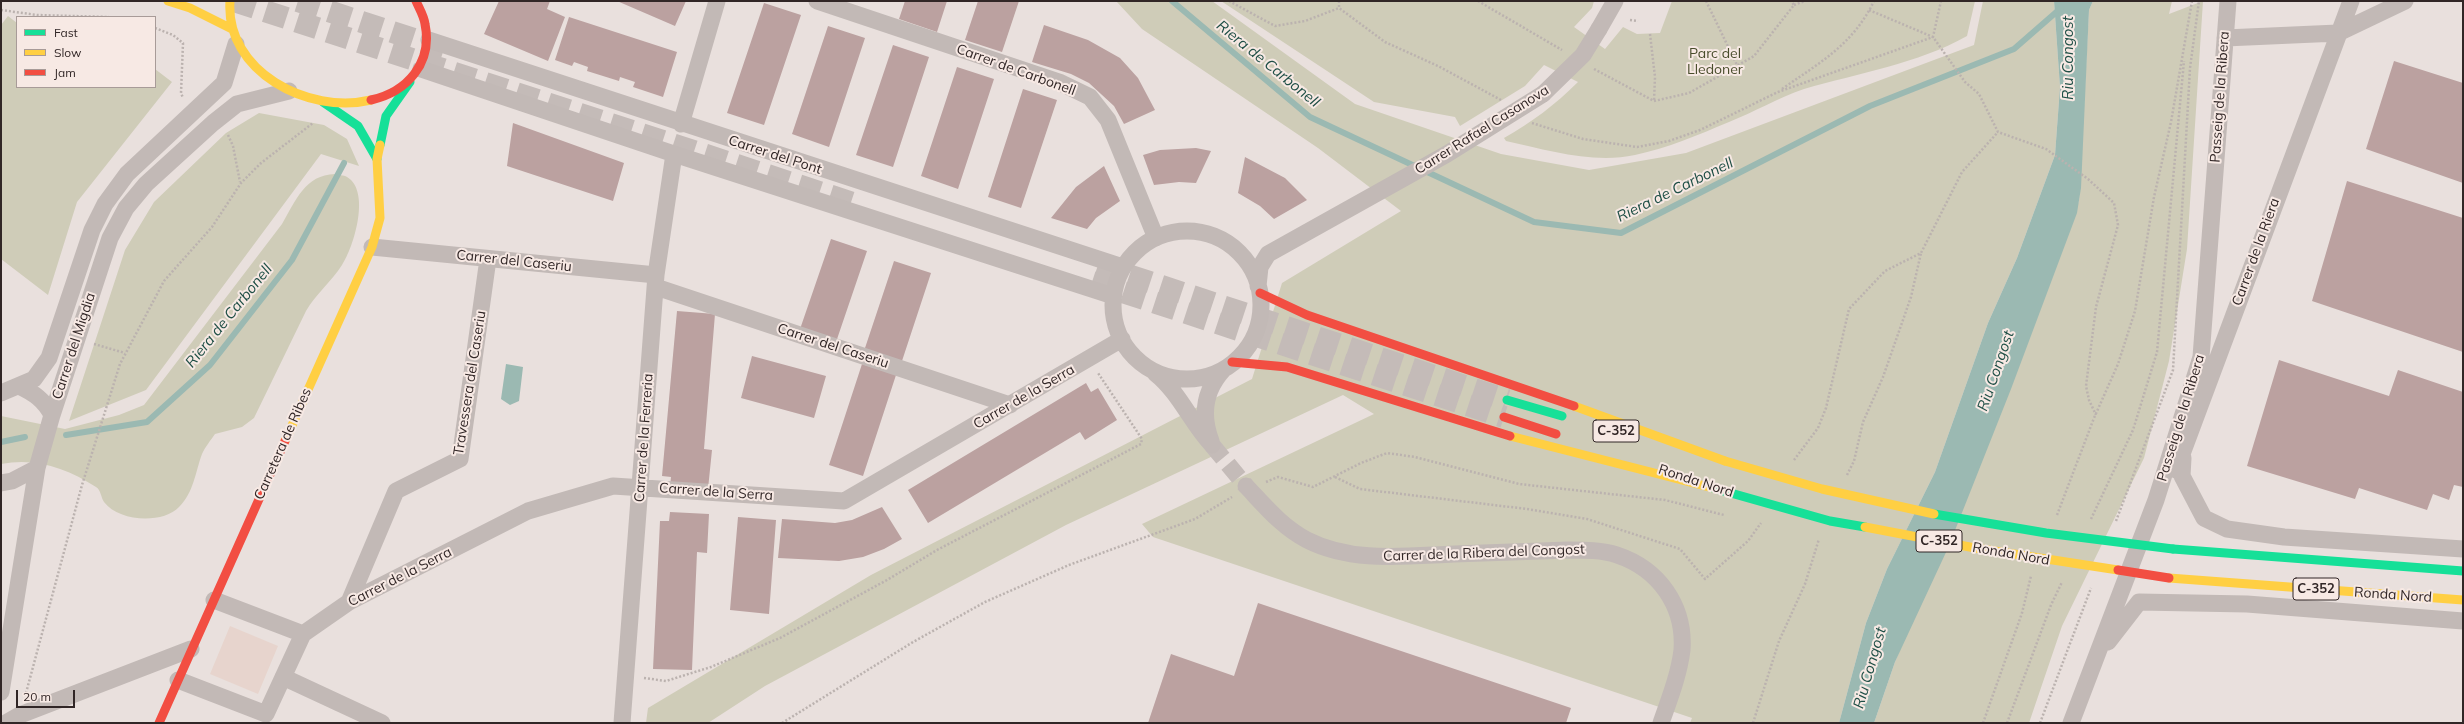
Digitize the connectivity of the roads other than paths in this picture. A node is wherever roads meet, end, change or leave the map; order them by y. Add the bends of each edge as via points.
1 (168, 1) edge
2 (230, 1) edge
3 (416, 1) edge
4 (717, 1) edge
5 (817, 1) edge
6 (1615, 1) edge
7 (2228, 1) edge
8 (2351, 1) edge
9 (2405, 1) edge
10 (422, 5) edge
11 (2338, 33) junction
12 (234, 37) junction
13 (2225, 38) junction
14 (429, 40) junction
15 (421, 69) junction
16 (410, 82) junction
17 (289, 91) junction
18 (321, 100) junction
19 (681, 124) junction
20 (674, 154) junction
21 (376, 159) junction
22 (1156, 238) junction
23 (1231, 245) junction
24 (372, 247) junction
25 (1276, 250) junction
26 (488, 259) junction
27 (1123, 267) junction
28 (656, 281) junction
29 (1259, 290) junction
30 (1113, 296) junction
31 (1122, 339) junction
32 (1228, 365) junction
33 (1149, 368) junction
34 (19, 386) junction
35 (1, 394) edge
36 (1507, 400) tunnel mouth
37 (1010, 405) junction
38 (2183, 413) junction
39 (52, 415) junction
40 (1504, 417) tunnel mouth
41 (1575, 419) dead end
42 (1605, 428) dead end
43 (1565, 437) dead end
44 (1595, 448) dead end
45 (2183, 453) junction
46 (1725, 461) junction
47 (37, 468) junction
48 (1, 483) edge
49 (1248, 487) tunnel mouth
50 (640, 488) junction
51 (1713, 488) junction
52 (2156, 500) junction
53 (2463, 549) edge
54 (2463, 571) edge
55 (214, 600) junction
56 (2463, 600) edge
57 (349, 602) junction
58 (2463, 621) edge
59 (303, 634) junction
60 (190, 649) junction
61 (2094, 664) junction
62 (283, 677) junction
63 (178, 680) junction
64 (1, 692) edge
65 (13, 719) edge
66 (267, 719) edge
67 (159, 723) edge
68 (382, 723) edge
69 (622, 723) edge
70 (1661, 723) edge
71 (2071, 723) edge

1 - 12 main road via 190,8
2 - 12 main road via 228,10
3 - 10 main road
4 - 19 street
5 - 22 street, Carrer de Carbonell via 1059,82 1090,98 1108,120
6 - 25 street, Carrer Rafael Casanova, bridge via 1583,55 1542,94 1447,154
7 - 13 street, Passeig de la Ribera
8 - 11 street, Carrer de la Riera
9 - 11 street
10 - 14 main road
11 - 13 street
11 - 45 street, Carrer de la Riera
12 - 17 main road via 257,69
12 - 34 street, Carrer del Migdia via 224,83 127,174 105,204 92,230 49,358 34,379
13 - 38 street, Passeig de la Ribera via 2201,357
14 - 15 main road
14 - 19 street, Carrer del Pont
15 - 16 main road, Carretera de Ribes
15 - 20 street
16 - 18 main road via 378,98 353,103
16 - 21 main road, Carretera de Ribes via 386,116
17 - 18 main road
17 - 39 street, Carrer del Migdia via 237,104 146,184 126,208 110,238
18 - 21 main road, Carretera de Ribes via 358,126
19 - 27 street, Carrer del Pont
20 - 28 street, Carrer de la Ferreria
20 - 30 street
21 - 24 main road, Carretera de Ribes via 380,218
22 - 23 street via 1167,233 1189,230 1211,235
22 - 27 street via 1134,252
23 - 25 street via 1252,256
23 - 29 street via 1246,261
24 - 26 street, Carrer del Caseriu
24 - 55 main road, Carretera de Ribes
25 - 29 street via 1264,260 1258,275
26 - 28 street, Carrer del Caseriu
26 - 57 street, Travessera del Caseriu via 460,460 396,491
27 - 30 street
28 - 37 street, Carrer del Caseriu
28 - 50 street, Carrer de la Ferreria
29 - 32 street via 1260,318 1254,336 1244,352
29 - 46 main road via 1307,315 1526,388
30 - 31 street via 1113,316
31 - 33 street via 1131,354
31 - 37 street, Carrer de la Serra
32 - 33 street via 1208,376 1189,378 1170,376
32 - 33 street via 1214,380 1206,400 1206,424 1212,445 1170,386
32 - 51 main road via 1287,367 1495,432
34 - 35 street
34 - 39 street via 35,393
36 - 41 main road, C-352
37 - 50 street, Carrer de la Serra via 844,501
38 - 45 street
38 - 52 street, Passeig de la Ribera
39 - 47 street, Carrer del Migdia
40 - 43 main road
42 - 46 main road, Ronda Nord / C-352
44 - 51 main road, Ronda Nord / C-352
45 - 52 street, Carrer de la Riera via 2172,480
45 - 53 street via 2182,476 2204,518 2227,529 2284,537
46 - 54 main road, Ronda Nord / C-352, bridge via 1836,493 1965,519 2095,540 2173,549
47 - 48 street via 12,481
47 - 64 street, Carrer del Migdia
49 - 70 street, Carrer de la Ribera del Congost via 1262,505 1289,529 1323,547 1344,552 1384,557 1569,550 1595,551 1635,562 1664,586 1673,600 1682,634 1682,650 1676,680
50 - 57 street, Carrer de la Serra via 613,486 528,511
50 - 69 street, Carrer de la Ferreria
51 - 56 main road, Ronda Nord / C-352, bridge via 1830,521 1998,552 2169,578
52 - 61 street, Passeig de la Ribera
55 - 59 street
55 - 60 main road, Carretera de Ribes
57 - 59 street, Carrer de la Serra
58 - 61 street via 2247,604 2139,602
59 - 62 street
60 - 63 main road, Carretera de Ribes
60 - 65 street
61 - 71 street, Passeig de la Ribera
62 - 66 street
62 - 68 street
63 - 66 street
63 - 67 main road, Carretera de Ribes

